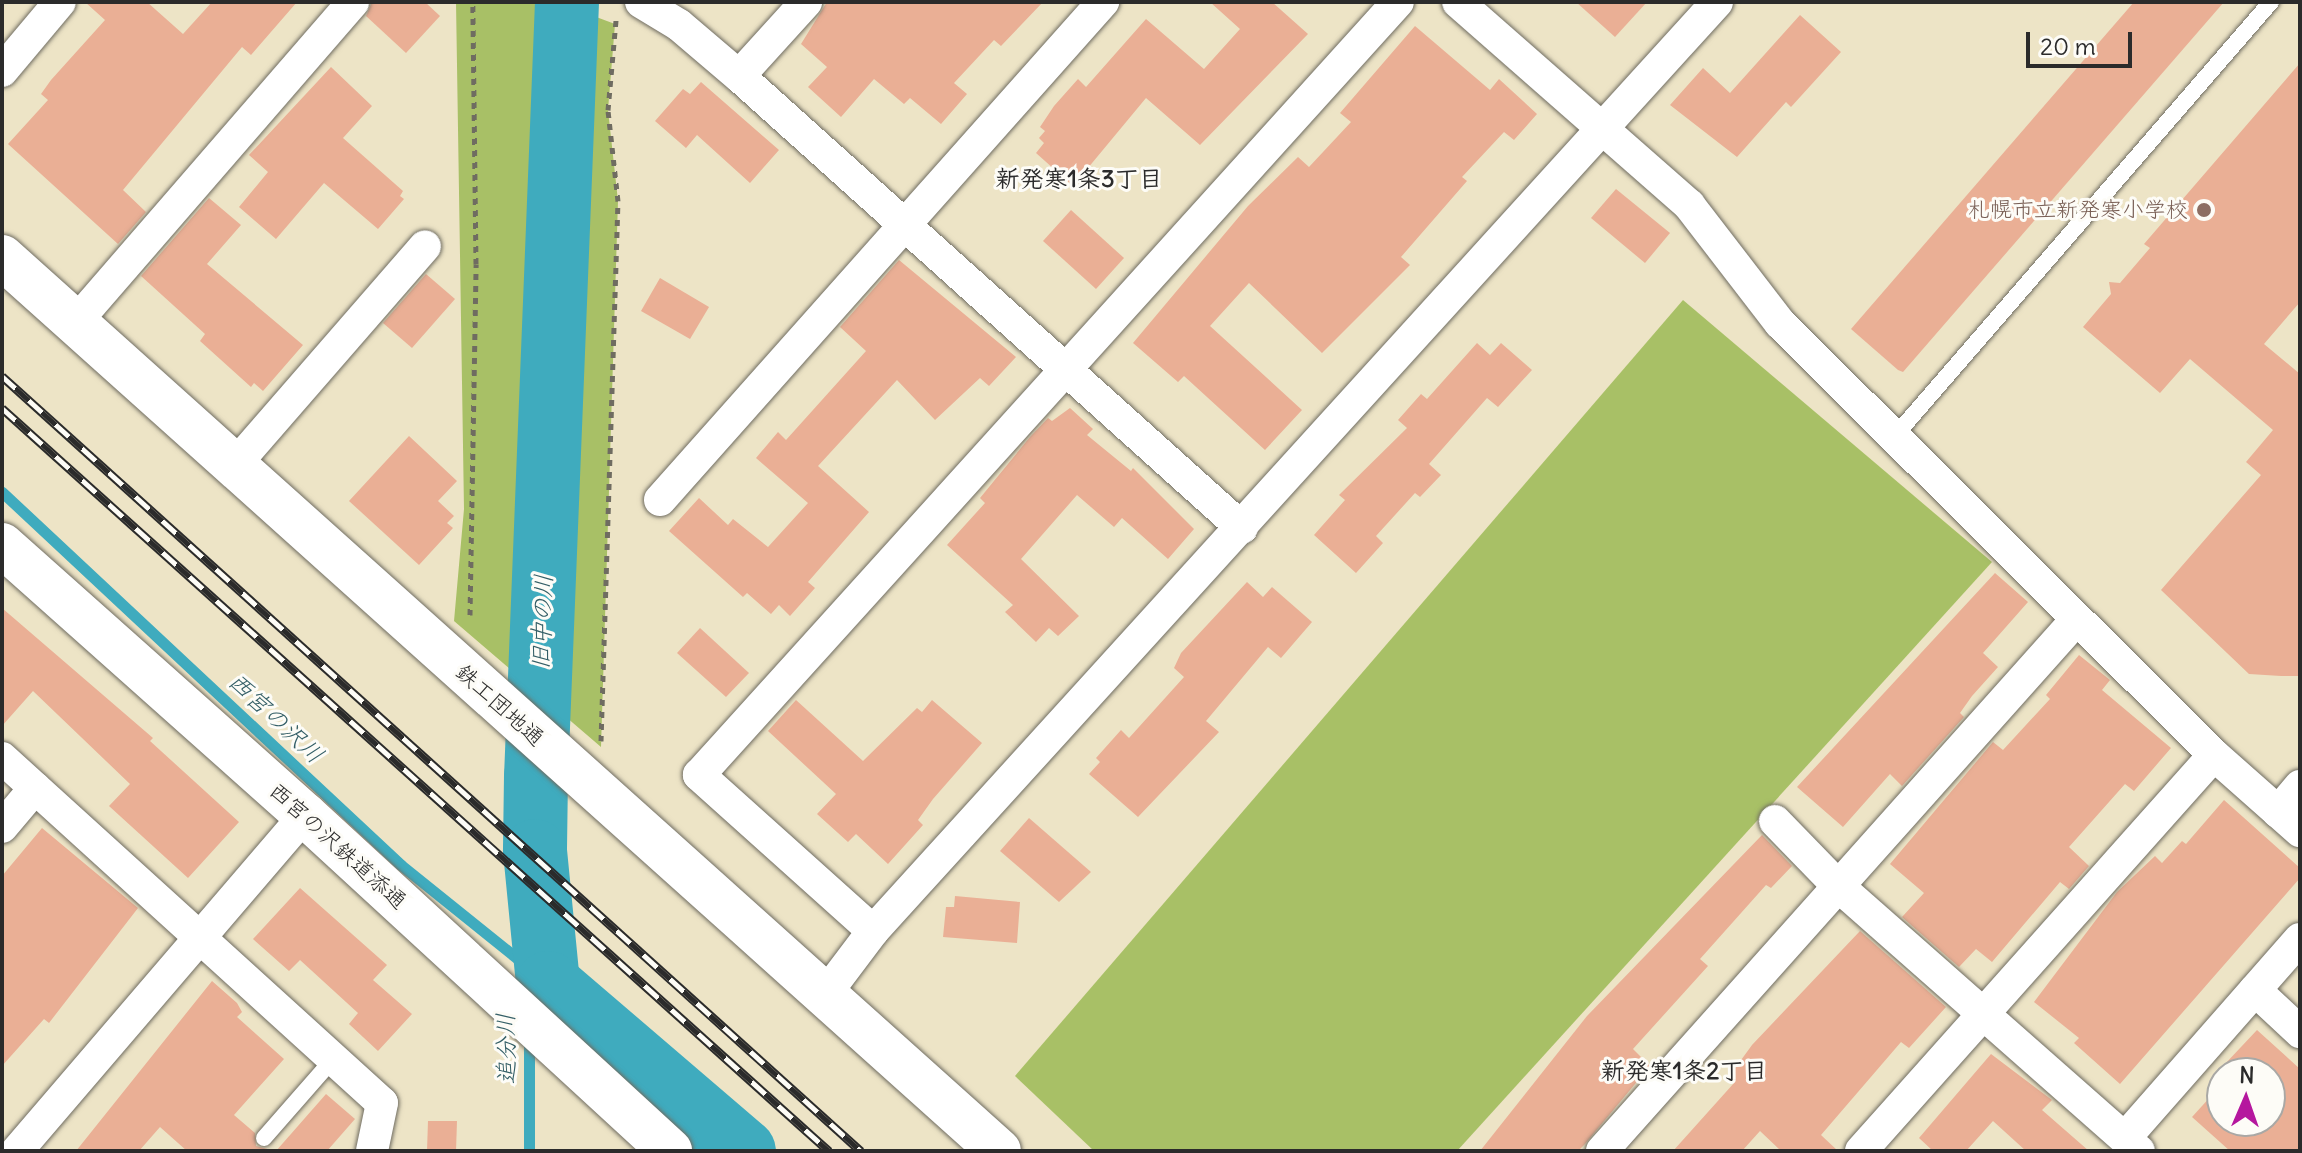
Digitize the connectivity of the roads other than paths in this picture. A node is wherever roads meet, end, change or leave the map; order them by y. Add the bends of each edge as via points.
1 (60, 2) edge
2 (353, 2) edge
3 (806, 2) edge
4 (1103, 2) edge
5 (1398, 2) edge
6 (1458, 2) edge
7 (1717, 2) edge
8 (2271, 2) edge
9 (629, 8) edge
10 (2, 71) edge
11 (739, 76) junction
12 (1601, 129) junction
13 (905, 223) junction
14 (425, 246) dead end
15 (2, 257) edge
16 (75, 323) junction
17 (1069, 371) junction
18 (1894, 437) junction
19 (234, 466) junction
20 (660, 500) dead end
21 (1242, 528) junction
22 (2, 545) edge
23 (2076, 620) junction
24 (2214, 755) junction
25 (2, 758) edge
26 (2300, 786) edge
27 (35, 788) junction
28 (305, 815) junction
29 (1775, 821) dead end
30 (2289, 822) edge
31 (2, 827) edge
32 (1836, 884) junction
33 (873, 931) junction
34 (199, 938) junction
35 (2300, 939) edge
36 (2255, 990) junction
37 (824, 996) junction
38 (1982, 1015) junction
39 (2300, 1032) edge
40 (334, 1058) junction
41 (264, 1138) dead end
42 (2132, 1145) edge
43 (17, 1151) edge
44 (372, 1151) edge
45 (670, 1151) edge
46 (999, 1151) edge
47 (1602, 1151) edge
48 (1861, 1151) edge

1 - 10 street
2 - 16 street
3 - 11 street
4 - 13 street
5 - 17 street
6 - 12 street
7 - 12 street
8 - 18 lane
9 - 11 street via 679,25
11 - 13 street
12 - 18 street via 1689,205 1780,323
12 - 21 street
13 - 17 street
13 - 20 street
14 - 19 street
15 - 16 street, 鉄工団地通
16 - 19 street, 鉄工団地通
17 - 21 street
17 - 33 street via 699,775
18 - 23 street
19 - 37 street, 鉄工団地通
21 - 33 street
22 - 28 street, 西宮の沢鉄道添通
23 - 24 street
23 - 32 street
24 - 30 street
24 - 38 street
25 - 27 street
26 - 30 street
27 - 31 street
27 - 34 street
28 - 34 street
28 - 45 street, 西宮の沢鉄道添通
29 - 32 street
32 - 38 street
32 - 47 street
33 - 37 street
34 - 40 street
34 - 43 street
35 - 36 street
36 - 39 street
36 - 42 street
37 - 46 street, 鉄工団地通
38 - 42 street
38 - 48 street
40 - 41 lane
40 - 44 street via 382,1103

